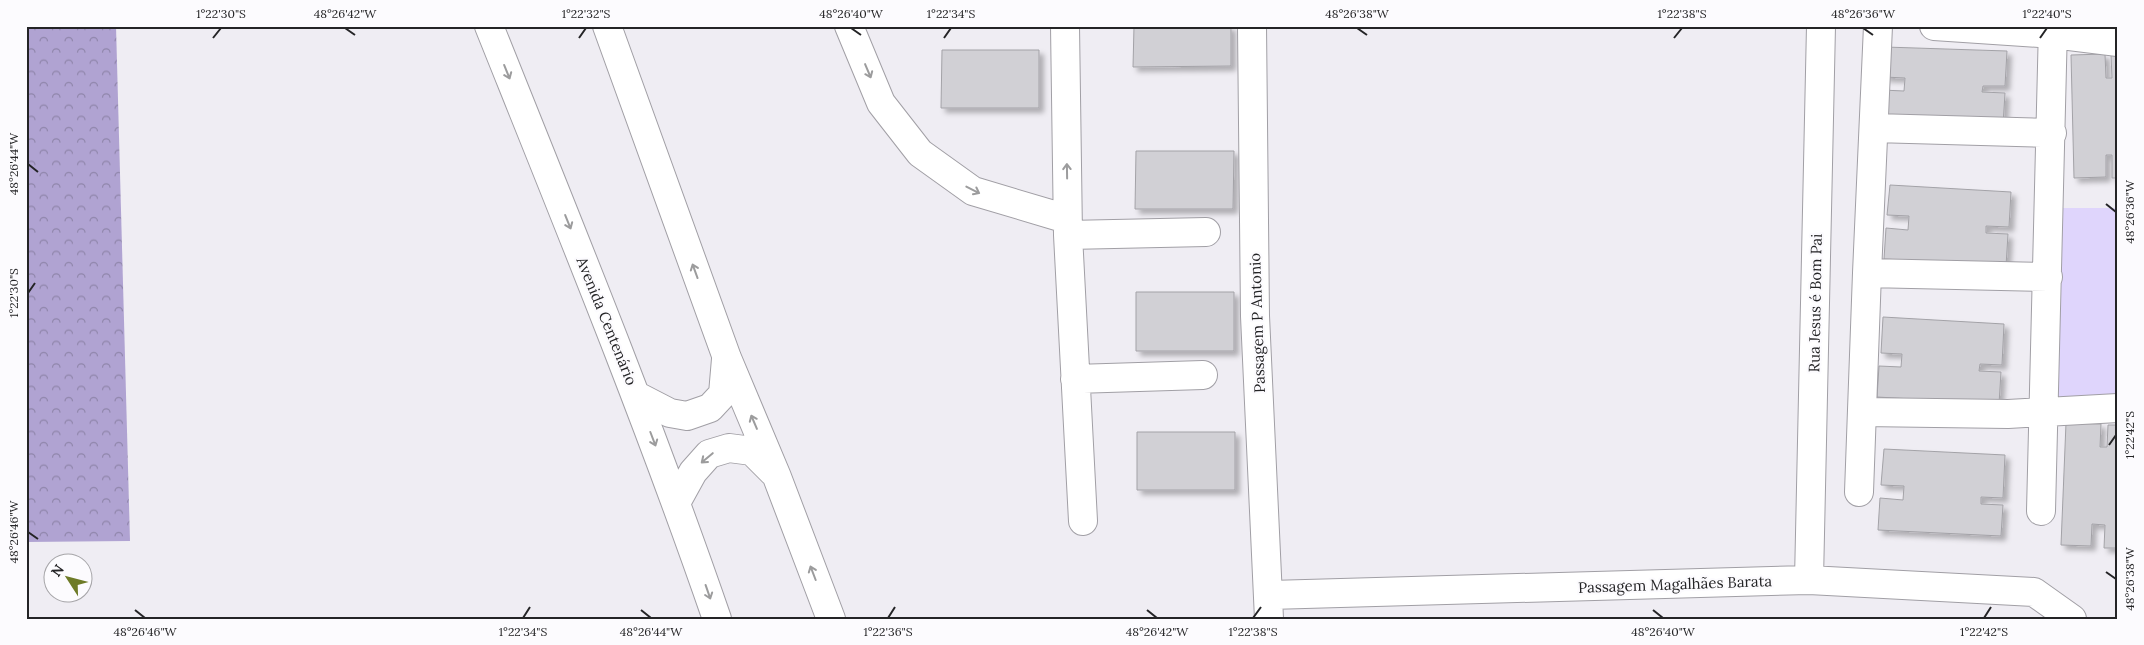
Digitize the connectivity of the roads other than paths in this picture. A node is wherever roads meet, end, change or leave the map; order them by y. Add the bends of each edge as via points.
1 (489, 26) edge
2 (597, 26) edge
3 (607, 26) edge
4 (849, 26) edge
5 (1064, 26) edge
6 (1252, 26) edge
7 (1821, 26) edge
8 (1878, 26) edge
9 (1934, 26) edge
10 (2053, 30) edge
11 (2118, 42) edge
12 (632, 100) junction
13 (1874, 128) junction
14 (2052, 133) junction
15 (1068, 227) junction
16 (1206, 232) dead end
17 (1867, 273) junction
18 (2048, 276) junction
19 (726, 358) junction
20 (1203, 375) dead end
21 (1075, 379) junction
22 (637, 396) junction
23 (2118, 408) edge
24 (1863, 412) junction
25 (2042, 412) junction
26 (777, 477) junction
27 (1859, 492) dead end
28 (677, 501) junction
29 (2041, 511) dead end
30 (1083, 521) dead end
31 (1809, 580) junction
32 (1269, 607) edge
33 (717, 619) edge
34 (831, 619) edge
35 (2072, 619) edge

1 -> 22 street, Avenida Centenário
2 - 12 street
3 - 12 street
4 -> 15 street via 881,103 920,153 973,191
15 -> 5 street
6 - 32 street, Passagem P Antonio via 1256,316
7 - 31 street, Rua Jesus é Bom Pai
8 - 13 street
9 - 10 street
10 - 11 street
10 - 14 street
19 -> 12 street
13 - 14 street
13 - 17 street
14 - 18 street
15 - 16 street
15 - 21 street
17 - 18 street
17 - 24 street
18 - 25 street
19 - 22 street via 723,394 710,408 688,416 670,413
26 -> 19 street
20 - 21 street
21 - 30 street
22 -> 28 street, Avenida Centenário
23 - 25 street
24 - 25 street
24 - 27 street
25 - 29 street
26 -> 28 street via 752,451 729,448 710,454 693,472
34 -> 26 street
28 -> 33 street, Avenida Centenário
31 - 32 street, Passagem Magalhães Barata
31 - 35 street, Passagem Magalhães Barata via 2034,592

